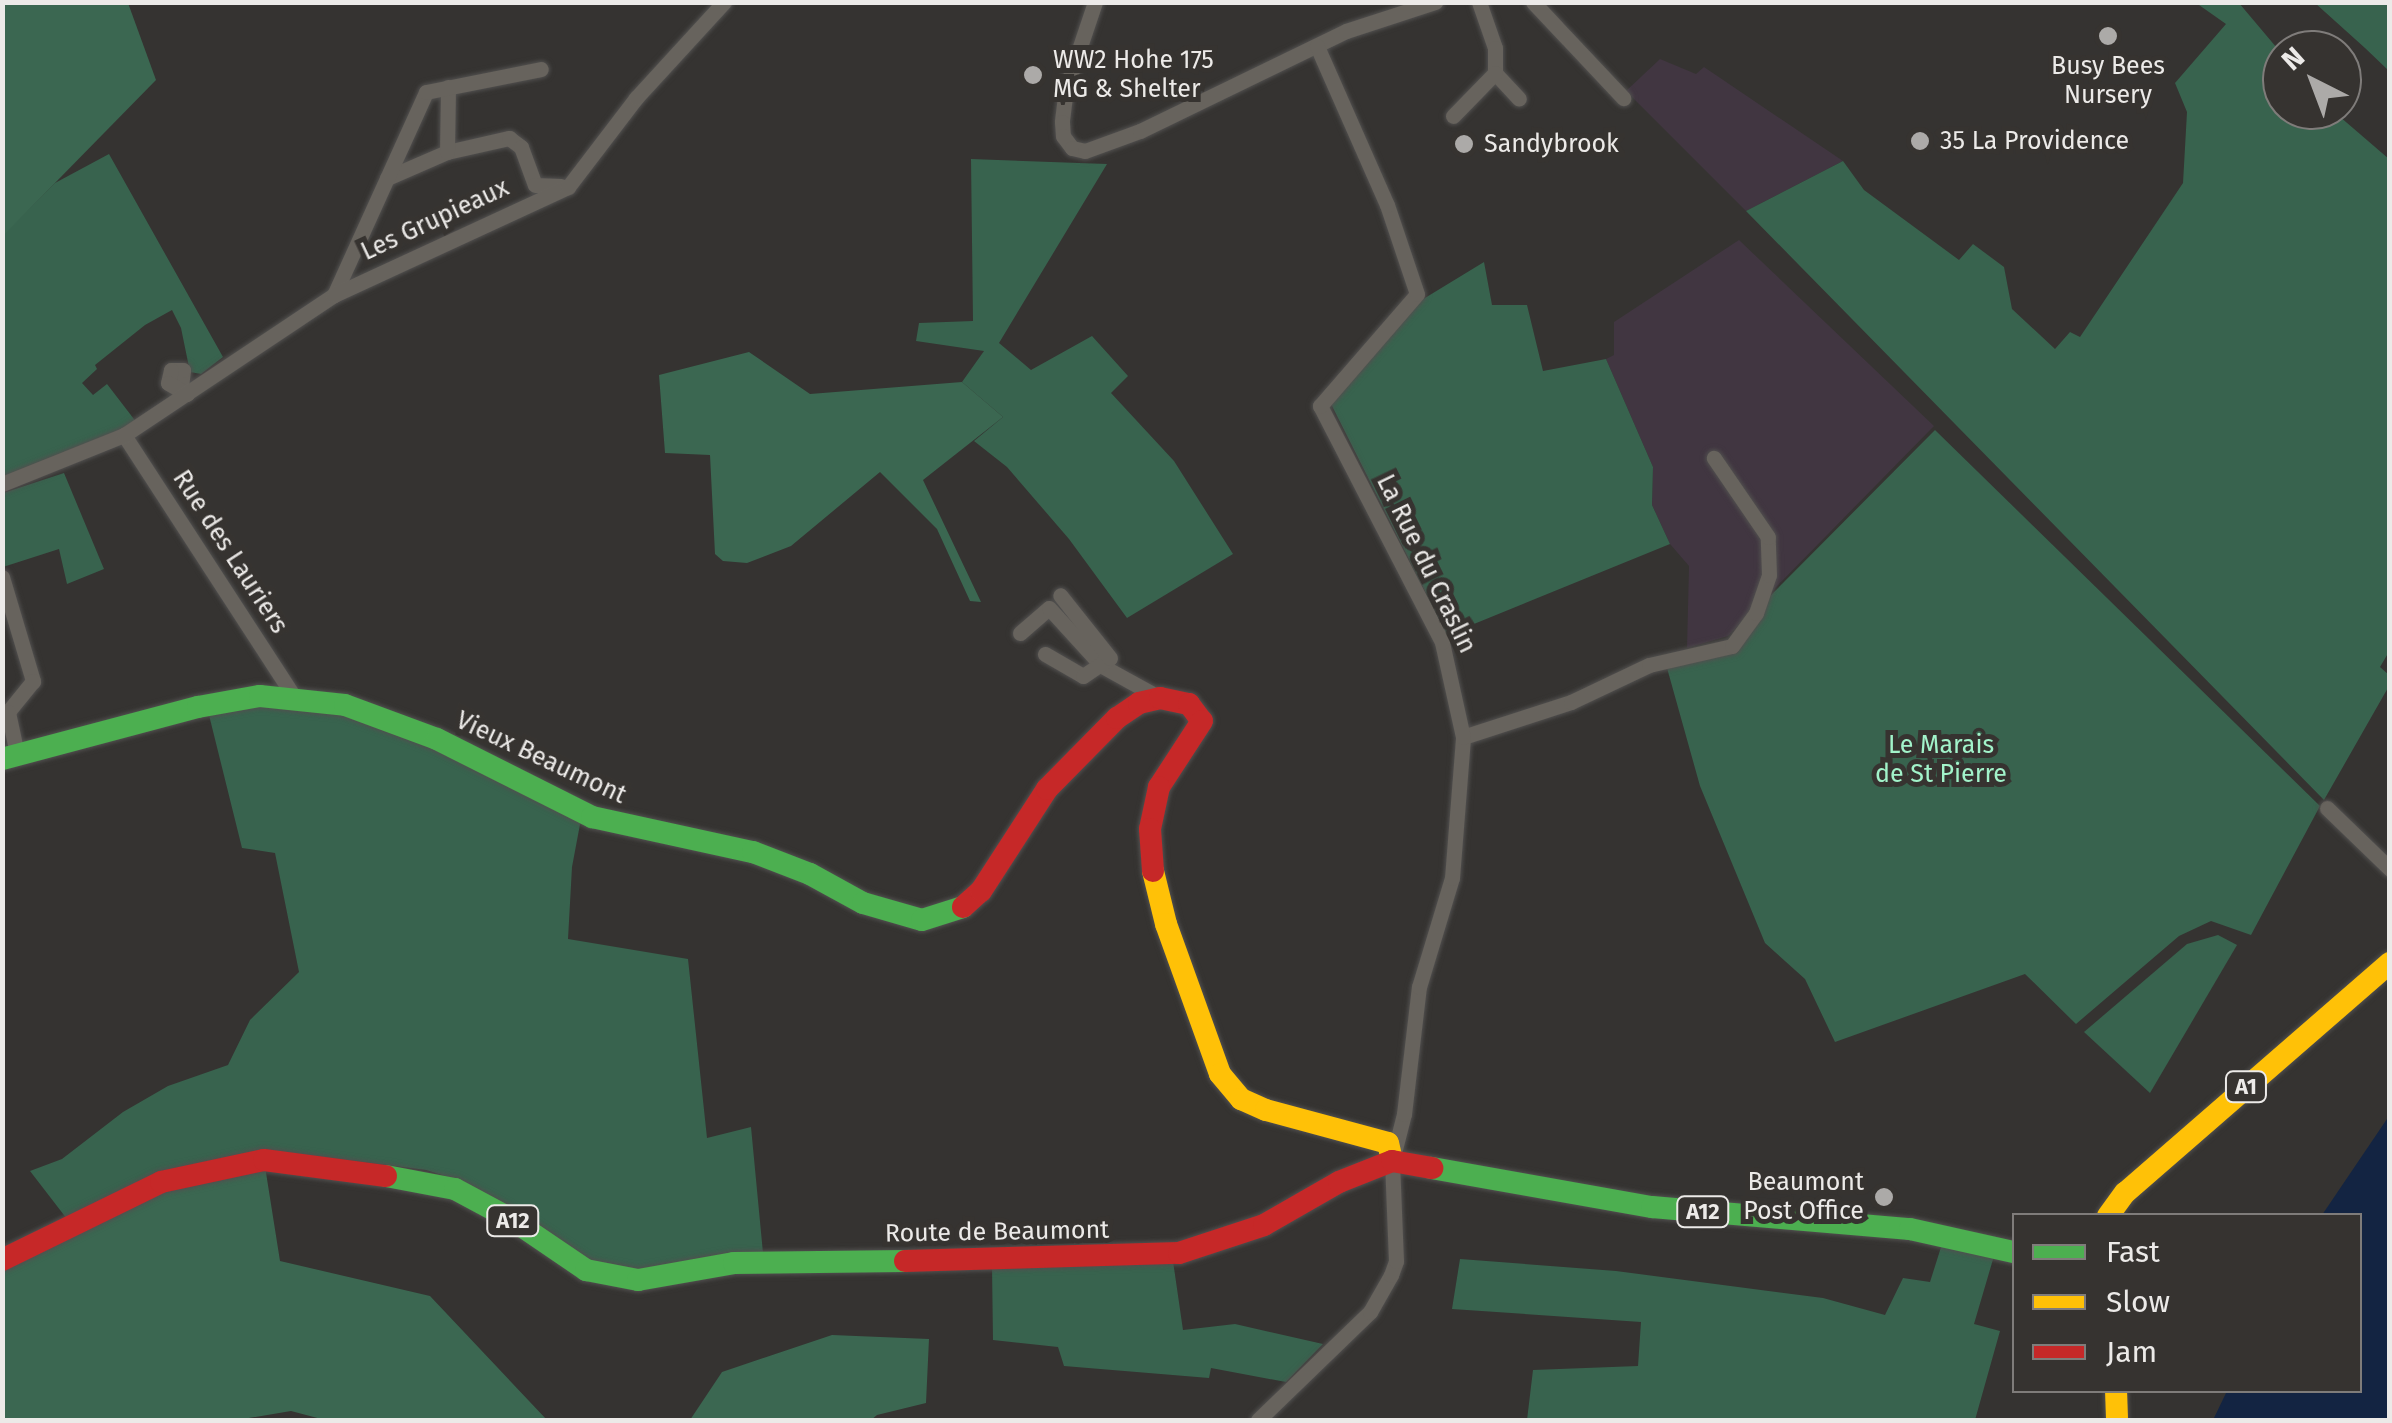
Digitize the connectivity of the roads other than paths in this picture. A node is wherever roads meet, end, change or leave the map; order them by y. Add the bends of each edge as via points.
1 (724, 2) edge
2 (1095, 2) edge
3 (1435, 2) edge
4 (1479, 2) edge
5 (1533, 2) edge
6 (1316, 46) junction
7 (541, 69) dead end
8 (1495, 73) junction
9 (448, 87) junction
10 (1519, 98) dead end
11 (1624, 98) dead end
12 (1453, 116) dead end
13 (447, 152) junction
14 (387, 178) junction
15 (568, 187) junction
16 (334, 294) junction
17 (124, 434) junction
18 (1714, 458) dead end
19 (2, 484) edge
20 (2, 577) edge
21 (1060, 595) dead end
22 (1020, 633) dead end
23 (1044, 654) dead end
24 (1102, 666) junction
25 (294, 696) junction
26 (1160, 698) junction
27 (1463, 737) junction
28 (10, 756) edge
29 (2327, 808) dead end
30 (2390, 869) edge
31 (2390, 963) edge
32 (1392, 1160) junction
33 (2110, 1213) edge
34 (2012, 1252) edge
35 (2, 1260) edge
36 (2116, 1393) edge
37 (1258, 1420) edge
38 (2117, 1420) edge

1 - 15 street, Les Grupieaux via 636,98
2 - 6 street via 1066,88 1062,122 1072,148 1085,152
3 - 6 street
4 - 8 street via 1495,48
5 - 11 street
6 - 27 street, La Rue du Craslin via 1387,205 1417,294 1320,406 1442,642
7 - 9 street
8 - 10 street
8 - 12 street
9 - 13 street
9 - 14 street via 426,92
13 - 14 street
13 - 15 street via 509,138 521,148 534,186
14 - 16 street
15 - 16 street, Les Grupieaux
16 - 17 street, Les Grupieaux
17 - 19 street, Les Grupieaux
17 - 25 street, Rue des Lauriers
18 - 27 street via 1768,537 1769,574 1756,613 1732,646 1650,666 1571,702
20 - 28 street via 33,681 8,712
21 - 24 street via 1110,658
22 - 24 street via 1048,608
23 - 24 street via 1083,676
24 - 26 street
25 - 26 main road, Vieux Beaumont via 345,705 428,735 592,817 753,852 863,903 922,920 962,908 981,892 1072,761 1117,718
25 - 28 main road, Vieux Beaumont via 198,706
26 - 32 main road via 1189,704 1202,720 1159,787 1150,829 1166,924 1220,1074 1241,1099 1266,1110 1388,1142
27 - 32 street, La Rue du Craslin via 1452,878 1419,987
29 - 30 street
31 - 33 main road, A1 via 2125,1193
32 - 34 main road, A12 via 1652,1207 1910,1229
32 - 35 main road, Route de Beaumont / A12 via 1264,1225 1179,1253 734,1263 638,1280 586,1270 455,1189 264,1160 161,1182
32 - 37 street, La Rue du Craslin via 1396,1261 1385,1288 1370,1312
36 - 38 main road

